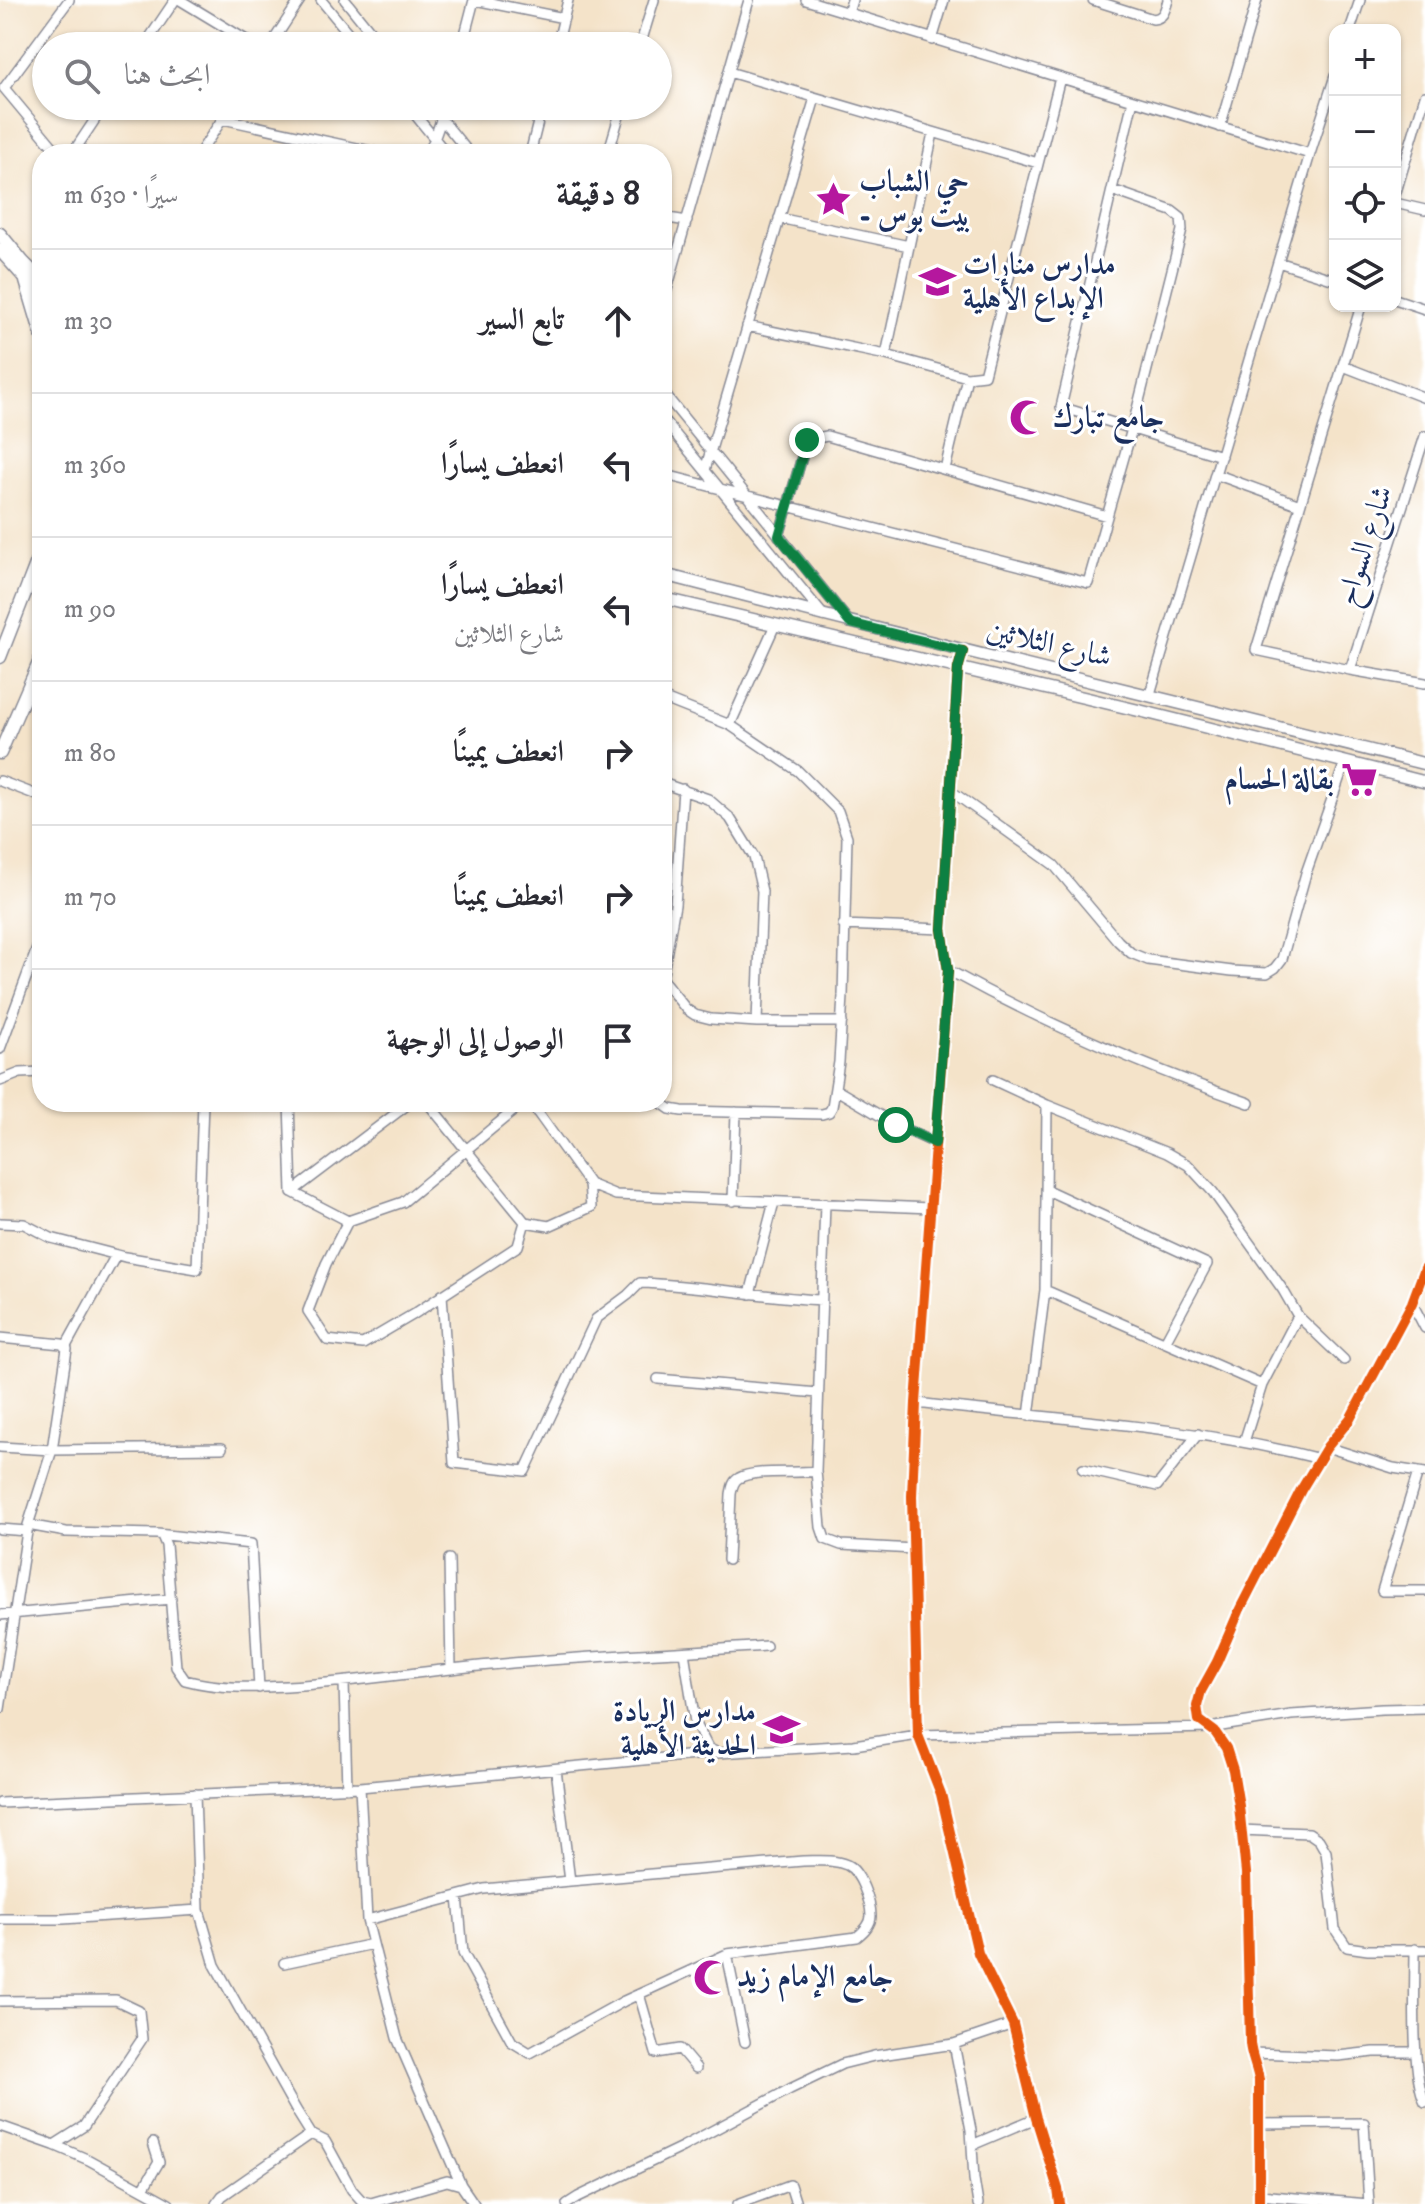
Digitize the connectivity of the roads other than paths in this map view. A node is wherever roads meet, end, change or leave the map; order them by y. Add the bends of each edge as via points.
1 (69, 0) edge
2 (178, 0) edge
3 (300, 0) edge
4 (321, 0) edge
5 (345, 0) edge
6 (475, 0) edge
7 (568, 0) edge
8 (654, 0) edge
9 (749, 0) edge
10 (806, 0) edge
11 (852, 0) edge
12 (944, 0) edge
13 (1093, 0) edge
14 (1168, 0) edge
15 (1257, 0) edge
16 (1360, 0) edge
17 (848, 13) junction
18 (564, 18) junction
19 (1352, 24) edge
20 (45, 32) edge
21 (154, 32) edge
22 (232, 32) edge
23 (279, 32) edge
24 (347, 32) edge
25 (371, 32) edge
26 (466, 32) edge
27 (560, 32) edge
28 (644, 32) edge
29 (932, 40) junction
30 (32, 50) edge
31 (729, 72) junction
32 (1060, 78) junction
33 (1329, 95) edge
34 (1425, 96) edge
35 (815, 98) junction
36 (1133, 100) junction
37 (95, 120) edge
38 (222, 120) edge
39 (228, 120) edge
40 (419, 120) edge
41 (442, 120) joint
42 (538, 120) edge
43 (618, 120) edge
44 (1220, 127) junction
45 (933, 133) junction
46 (435, 139) junction
47 (51, 144) edge
48 (79, 144) edge
49 (206, 144) edge
50 (339, 144) edge
51 (433, 144) edge
52 (439, 144) edge
53 (462, 144) edge
54 (532, 144) edge
55 (611, 144) edge
56 (1310, 154) junction
57 (1038, 163) junction
58 (1401, 175) edge
59 (1112, 190) junction
60 (1401, 204) edge
61 (1425, 210) edge
62 (779, 218) junction
63 (672, 219) edge
64 (687, 221) junction
65 (0, 234) edge
66 (909, 246) junction
67 (0, 250) edge
68 (1278, 262) junction
69 (32, 271) edge
70 (672, 271) edge
71 (25, 278) junction
72 (1329, 278) edge
73 (32, 286) edge
74 (32, 301) edge
75 (1401, 301) edge
76 (1425, 309) edge
77 (1359, 312) edge
78 (747, 326) junction
79 (886, 355) junction
80 (1343, 366) junction
81 (967, 377) junction
82 (1425, 398) edge
83 (672, 404) edge
84 (1132, 429) junction
85 (672, 430) edge
86 (1425, 436) edge
87 (710, 451) junction
88 (1221, 456) junction
89 (945, 469) junction
90 (705, 470) junction
91 (1215, 474) junction
92 (672, 477) edge
93 (720, 489) junction
94 (747, 496) junction
95 (1300, 505) junction
96 (787, 506) junction
97 (1107, 516) junction
98 (779, 536) junction
99 (32, 575) edge
100 (672, 577) edge
101 (672, 600) edge
102 (824, 616) junction
103 (850, 623) junction
104 (775, 625) junction
105 (963, 651) junction
106 (0, 657) edge
107 (958, 669) junction
108 (1350, 670) junction
109 (32, 679) edge
110 (1425, 683) edge
111 (1150, 694) junction
112 (672, 702) edge
113 (1145, 712) junction
114 (730, 725) junction
115 (0, 753) edge
116 (1345, 762) junction
117 (1425, 764) edge
118 (0, 781) edge
119 (1425, 782) edge
120 (672, 786) edge
121 (683, 789) junction
122 (951, 791) junction
123 (32, 793) edge
124 (672, 922) edge
125 (843, 925) junction
126 (942, 929) junction
127 (32, 962) edge
128 (948, 970) junction
129 (672, 992) edge
130 (757, 1022) junction
131 (842, 1022) junction
132 (0, 1049) edge
133 (32, 1072) edge
134 (993, 1080) dead end
135 (0, 1081) edge
136 (835, 1089) junction
137 (1249, 1103) dead end
138 (1047, 1105) junction
139 (672, 1109) edge
140 (203, 1112) edge
141 (289, 1112) edge
142 (398, 1112) edge
143 (436, 1112) edge
144 (512, 1112) edge
145 (537, 1112) edge
146 (736, 1112) junction
147 (935, 1143) junction
148 (467, 1149) junction
149 (589, 1184) junction
150 (1047, 1190) junction
151 (292, 1192) junction
152 (733, 1201) junction
153 (774, 1202) junction
154 (825, 1203) junction
155 (931, 1208) junction
156 (348, 1221) junction
157 (525, 1222) junction
158 (0, 1223) edge
159 (116, 1255) junction
160 (1425, 1268) edge
161 (1045, 1290) junction
162 (750, 1294) junction
163 (442, 1295) junction
164 (821, 1300) junction
165 (1412, 1303) junction
166 (1298, 1316) junction
167 (1425, 1328) edge
168 (0, 1338) edge
169 (1165, 1342) junction
170 (66, 1346) junction
171 (1344, 1360) dead end
172 (658, 1379) dead end
173 (1262, 1385) junction
174 (818, 1393) junction
175 (916, 1403) junction
176 (1029, 1416) junction
177 (1198, 1434) junction
178 (1244, 1442) junction
179 (0, 1447) edge
180 (1327, 1447) junction
181 (222, 1448) dead end
182 (52, 1450) junction
183 (1320, 1459) junction
184 (1083, 1469) dead end
185 (816, 1471) junction
186 (1422, 1472) edge
187 (27, 1528) junction
188 (0, 1529) edge
189 (162, 1536) junction
190 (914, 1549) junction
191 (449, 1559) dead end
192 (728, 1560) dead end
193 (1425, 1591) edge
194 (171, 1599) junction
195 (14, 1614) junction
196 (0, 1615) edge
197 (766, 1646) dead end
198 (684, 1652) junction
199 (451, 1669) junction
200 (344, 1683) junction
201 (259, 1688) junction
202 (1425, 1708) edge
203 (0, 1709) edge
204 (1209, 1728) junction
205 (918, 1735) junction
206 (718, 1753) junction
207 (556, 1769) junction
208 (360, 1787) junction
209 (347, 1788) junction
210 (195, 1794) junction
211 (0, 1803) edge
212 (1241, 1830) junction
213 (570, 1881) junction
214 (458, 1896) junction
215 (199, 1910) junction
216 (0, 1919) edge
217 (367, 1920) junction
218 (373, 1944) junction
219 (1420, 1950) edge
220 (727, 1954) junction
221 (284, 1963) dead end
222 (639, 1994) junction
223 (0, 2001) edge
224 (1013, 2024) junction
225 (745, 2042) dead end
226 (954, 2044) junction
227 (1416, 2052) junction
228 (1251, 2053) junction
229 (696, 2068) dead end
230 (1425, 2102) edge
231 (1036, 2118) junction
232 (1258, 2124) junction
233 (0, 2126) edge
234 (311, 2134) junction
235 (153, 2143) dead end
236 (54, 2145) junction
237 (972, 2145) junction
238 (461, 2185) junction
239 (143, 2189) junction
240 (1259, 2200) edge
241 (169, 2204) edge
242 (216, 2204) edge
243 (370, 2204) edge
244 (474, 2204) edge
245 (567, 2204) edge
246 (738, 2204) edge
247 (796, 2204) edge
248 (978, 2204) edge
249 (1060, 2204) edge

1 - 20 street
2 - 21 street
2 - 22 street
3 - 23 street
4 - 24 street
5 - 25 street
6 - 18 street
6 - 26 street
7 - 18 street
8 - 28 street
9 - 31 street
10 - 17 street
11 - 17 street
12 - 29 street
13 - 14 street via 1153,19 1164,13
15 - 44 street
16 - 19 street
17 - 29 street
18 - 27 street
29 - 32 street
30 - 47 street via 4,88
31 - 35 street
31 - 64 street
32 - 36 street
32 - 57 street
33 - 56 street
34 - 58 street
35 - 45 street
35 - 62 street
36 - 44 street
36 - 59 street
37 - 48 street
38 - 49 street
39 - 50 street
40 - 46 street
41 - 46 street
41 - 53 street
42 - 54 street
43 - 55 street
44 - 56 street
45 - 57 street
45 - 66 street
46 - 51 street
46 - 52 street
56 - 68 street
57 - 81 street via 984,375
59 - 84 street via 1181,218
59 - 84 street via 1061,407
60 - 61 street
62 - 66 street
62 - 78 street
63 - 64 street
64 - 70 street
65 - 69 main road
66 - 79 street
67 - 71 main road
68 - 72 street
68 - 88 street
71 - 73 main road
71 - 74 main road
75 - 76 street
77 - 80 street
78 - 79 street
78 - 87 street
79 - 81 street
80 - 82 street
80 - 95 street
81 - 89 street
83 - 87 street
84 - 88 street
84 - 97 street
85 - 90 street
86 - 108 street, شارع السواح
87 - 90 street
87 - 94 street
88 - 91 street
89 - 96 street via 818,437 807,440
89 - 97 street
90 - 93 street
91 - 95 street
91 - 111 street
92 - 93 street
93 - 94 street
93 - 102 street
94 - 96 street
94 - 98 street
95 - 108 street via 1256,650
96 - 97 street via 1088,583
96 - 98 street
98 - 103 street
99 - 106 main road
100 - 102 street, شارع الثلاثين
101 - 104 street, شارع الثلاثين
102 - 103 street, شارع الثلاثين
103 - 105 street, شارع الثلاثين
104 - 107 street, شارع الثلاثين
104 - 114 street
105 - 107 street
105 - 111 street, شارع الثلاثين
107 - 113 street, شارع الثلاثين
107 - 122 street
108 - 110 street
109 - 115 main road
111 - 113 street
111 - 117 street, شارع الثلاثين
112 - 114 street
113 - 116 street, شارع الثلاثين
114 - 125 street via 798,771 838,811 847,837
116 - 119 street, شارع الثلاثين
116 - 122 street via 1282,959 1267,973 1148,960 1131,953 1054,865
118 - 123 street
120 - 121 street
121 - 124 street
121 - 130 street via 708,799 730,818 754,857 762,891
122 - 126 street
125 - 126 street
125 - 131 street
126 - 128 street
127 - 132 street
128 - 137 street via 1078,1034
128 - 147 street
129 - 130 street via 695,1015
130 - 131 street
131 - 136 street
133 - 135 street
134 - 138 street
136 - 146 street via 832,1107 822,1114
136 - 147 street
138 - 150 street
138 - 166 street via 1188,1165 1213,1192
139 - 146 street
140 - 159 street via 197,1269
141 - 151 street
142 - 151 street
143 - 148 street
144 - 148 street
145 - 149 street
146 - 152 street
147 - 155 street
148 - 156 street via 403,1202
148 - 157 street
149 - 152 street via 616,1195
149 - 157 street via 591,1207 549,1226
150 - 161 street
150 - 169 street via 1207,1264
151 - 156 street
152 - 153 street
153 - 154 street
153 - 162 street
154 - 155 street
154 - 164 street
155 - 175 street
156 - 163 street via 308,1311 327,1340 363,1344
157 - 163 street via 518,1246
158 - 159 street via 24,1224 51,1238
159 - 170 street
160 - 165 street
161 - 169 street
161 - 176 street
162 - 163 street via 640,1283 596,1319 525,1471 454,1463
162 - 164 street
164 - 174 street
165 - 167 street
165 - 180 street via 1350,1419
166 - 171 street
166 - 173 street
168 - 170 street
169 - 173 street
170 - 182 street
172 - 174 street
173 - 178 street
174 - 185 street
175 - 176 street
175 - 190 street
176 - 177 street
177 - 178 street
177 - 184 street via 1157,1486
178 - 183 street
179 - 182 street
180 - 183 street
180 - 186 street
181 - 182 street
182 - 187 street
183 - 204 street via 1201,1691 1199,1720
185 - 190 street via 825,1539 841,1545
185 - 192 street via 740,1477 733,1484
186 - 193 street via 1382,1591
187 - 188 street
187 - 189 street
187 - 195 street
189 - 194 street
189 - 201 street via 251,1544
190 - 205 street
191 - 199 street
194 - 195 street
194 - 201 street via 176,1667 185,1680
195 - 196 street
195 - 203 street
197 - 198 street
198 - 199 street
198 - 206 street via 695,1722 708,1748
199 - 200 street
200 - 201 street
200 - 209 street
202 - 204 street via 1291,1715
204 - 205 street
204 - 212 street via 1226,1748 1233,1770
205 - 206 street via 854,1745
205 - 224 street via 941,1794 978,1953
206 - 207 street
207 - 208 street
207 - 213 street
208 - 209 street
208 - 217 street
209 - 210 street
210 - 211 street
210 - 215 street
212 - 219 street via 1309,1833 1319,1840 1326,1852 1335,1929 1347,1947
212 - 228 street
213 - 214 street
213 - 220 street via 836,1861 852,1867 863,1882 871,1917 857,1937
214 - 217 street
214 - 222 street via 463,1953 512,2042 530,2053
215 - 216 street
215 - 234 street via 215,1965
217 - 218 street
218 - 221 street
218 - 238 street via 397,2038
219 - 227 street
220 - 222 street
220 - 225 street
222 - 229 street via 656,2053 680,2049
223 - 236 street via 116,2000 139,2011 142,2039 84,2126
224 - 226 street
224 - 231 street
226 - 237 street
226 - 245 street via 842,2064
227 - 228 street
227 - 230 street
228 - 232 street via 1259,2080
231 - 237 street
231 - 249 street
232 - 240 street
232 - 240 street via 1364,2123 1369,2204
233 - 236 street
234 - 242 street
234 - 243 street via 325,2141 352,2190
235 - 239 street via 159,2162
236 - 239 street
237 - 248 street
238 - 243 street via 447,2181
238 - 244 street
239 - 241 street
246 - 247 street via 790,2185

